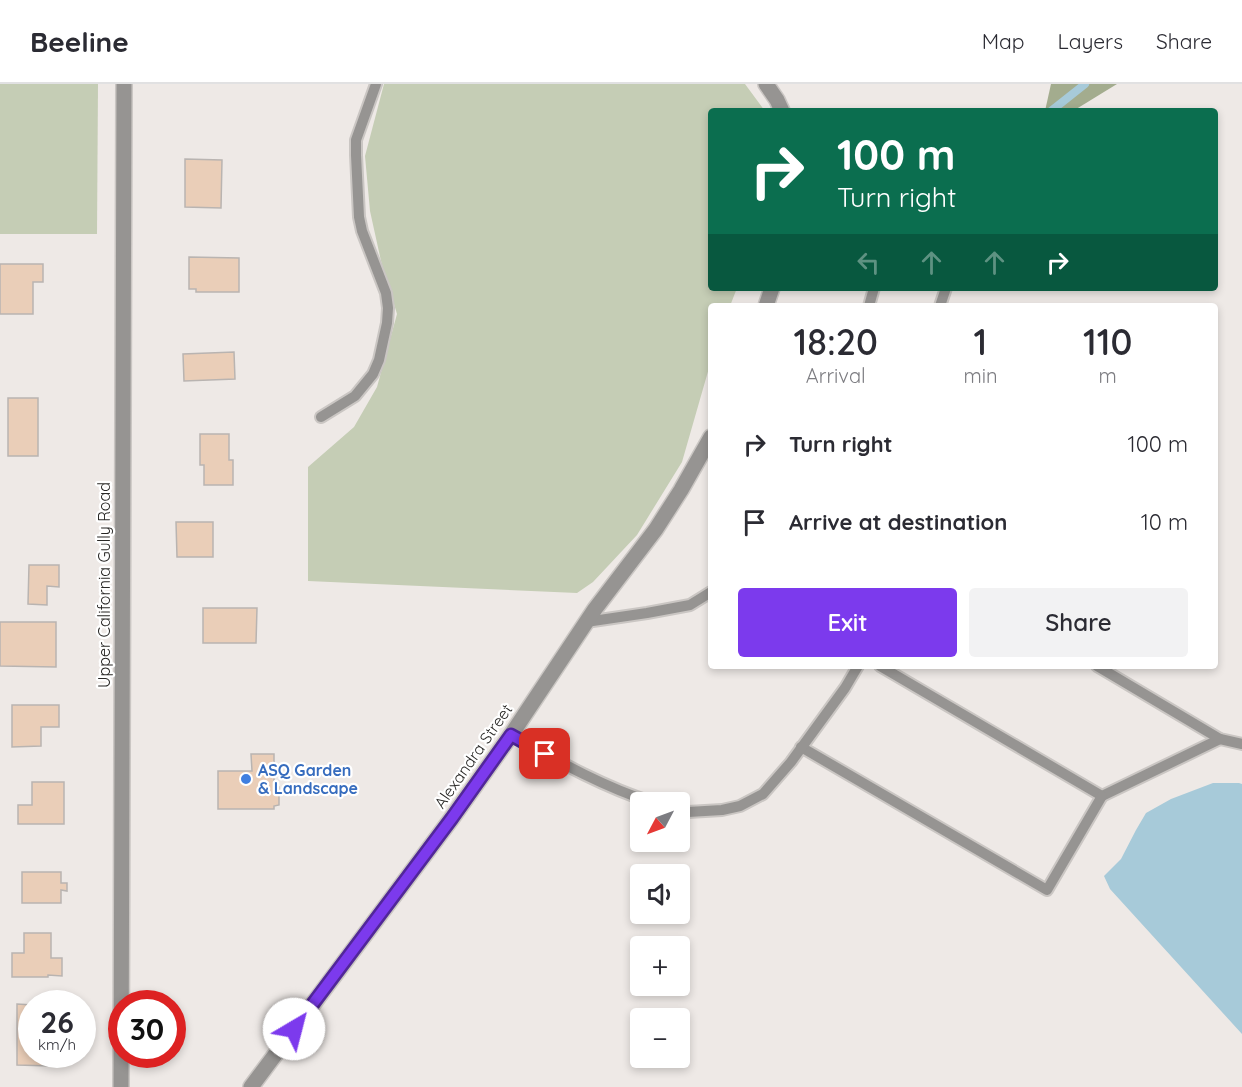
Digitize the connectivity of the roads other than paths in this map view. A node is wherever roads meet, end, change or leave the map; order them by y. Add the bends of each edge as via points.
1 (124, 84) edge
2 (376, 84) edge
3 (766, 84) edge
4 (781, 108) edge
5 (321, 417) dead end
6 (708, 442) edge
7 (708, 594) edge
8 (586, 622) junction
9 (856, 669) edge
10 (885, 669) edge
11 (1102, 669) edge
12 (511, 735) junction
13 (1220, 739) junction
14 (1242, 744) edge
15 (801, 747) junction
16 (630, 795) edge
17 (1102, 796) junction
18 (690, 812) edge
19 (121, 1087) edge
20 (251, 1087) edge

1 - 19 street, Upper California Gully Road
2 - 5 lane via 356,140 356,155 359,217 386,293 387,323 373,374 355,396
3 - 4 street
6 - 8 street, Alexandra Street via 656,529
7 - 8 lane via 690,604
8 - 12 street, Alexandra Street
9 - 15 lane
10 - 17 lane
11 - 13 lane
12 - 16 lane
12 - 20 street, Alexandra Street
13 - 14 lane
13 - 17 lane
15 - 17 lane via 1047,890
15 - 18 lane via 763,794 740,806

